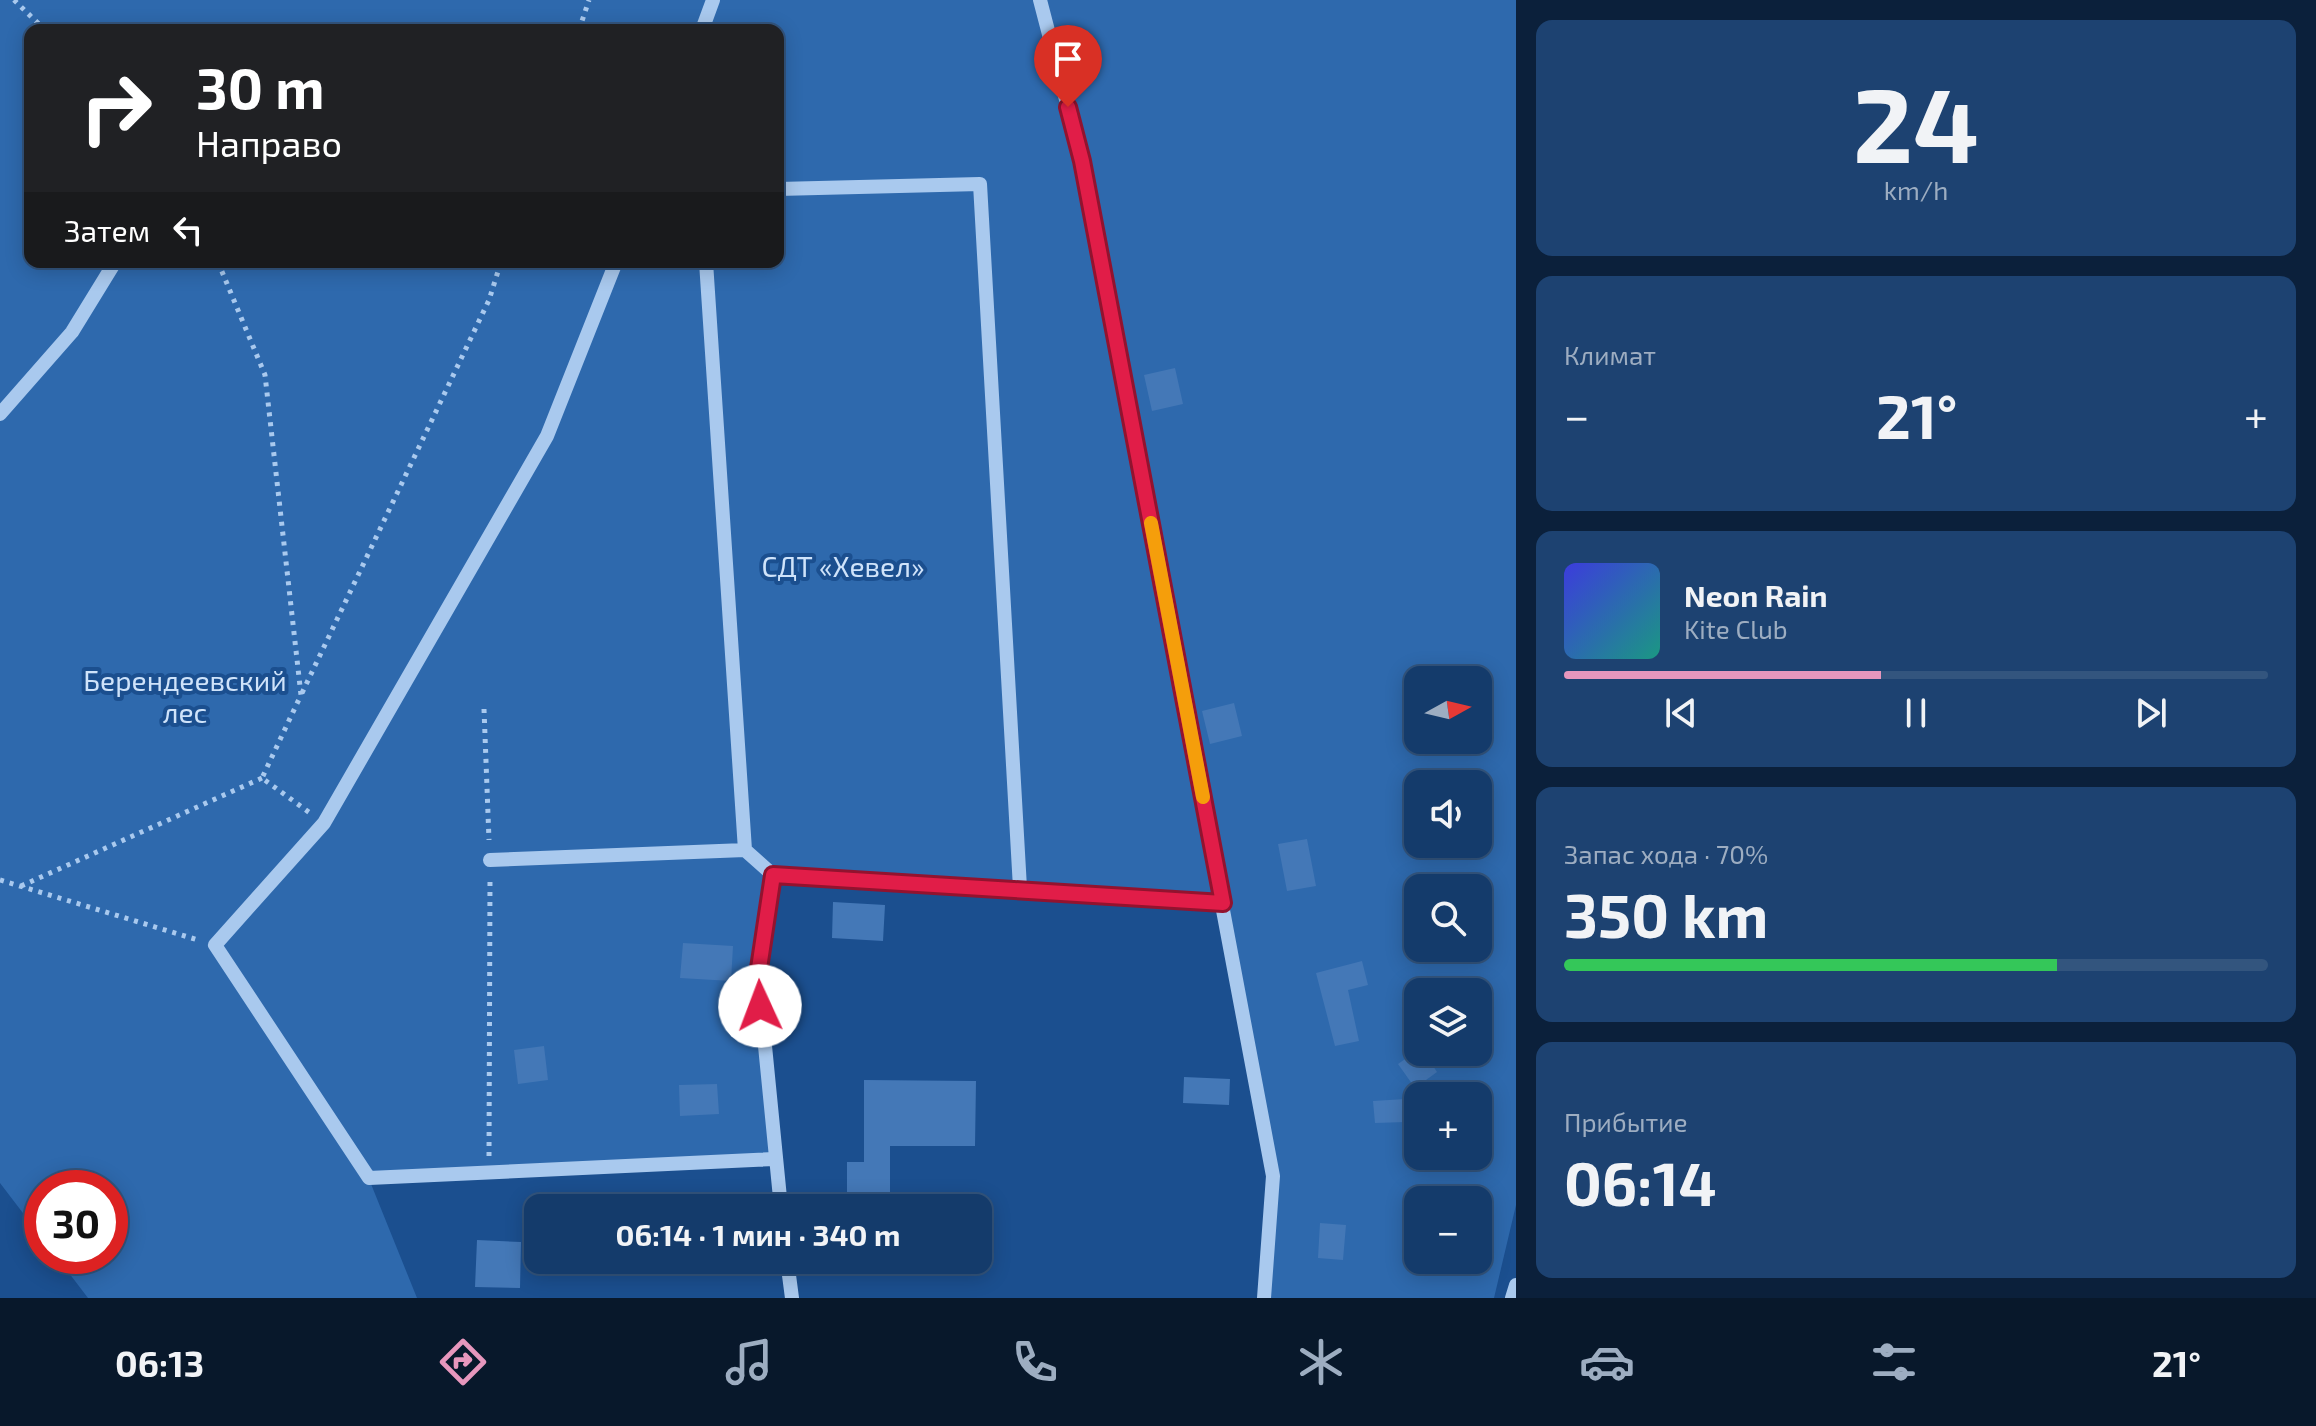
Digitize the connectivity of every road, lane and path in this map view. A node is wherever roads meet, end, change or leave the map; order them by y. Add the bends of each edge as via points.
1 (14, 0) edge
2 (589, 0) edge
3 (713, 0) edge
4 (1040, 0) edge
5 (39, 24) edge
6 (581, 24) edge
7 (704, 24) edge
8 (784, 189) edge
9 (111, 268) edge
10 (220, 268) edge
11 (499, 268) edge
12 (614, 268) edge
13 (706, 268) edge
14 (0, 414) edge
15 (301, 695) junction
16 (484, 709) dead end
17 (262, 778) junction
18 (324, 823) junction
19 (745, 850) junction
20 (490, 860) junction
21 (773, 875) junction
22 (0, 880) edge
23 (21, 886) junction
24 (1020, 888) junction
25 (1223, 903) junction
26 (215, 945) junction
27 (775, 1159) junction
28 (489, 1174) junction
29 (779, 1194) edge
30 (789, 1274) edge
31 (1516, 1285) edge
32 (792, 1298) edge
33 (1264, 1298) edge
34 (1512, 1298) edge

1 - 5 path
2 - 6 path
3 - 7 street
4 - 25 street via 1082,161
8 - 24 street via 980,184
9 - 14 street via 72,332
10 - 15 path via 265,375
11 - 15 path via 489,300
12 - 18 street via 547,436
13 - 19 street
15 - 17 path
16 - 20 path
17 - 18 path
17 - 23 path
18 - 26 street
19 - 20 street
19 - 21 street
20 - 28 path
21 - 24 street
21 - 27 street via 758,975
22 - 23 path
23 - 26 path
24 - 25 street
25 - 33 street via 1273,1176
26 - 28 street via 369,1178
27 - 28 street
27 - 29 street
30 - 32 street
31 - 34 street

